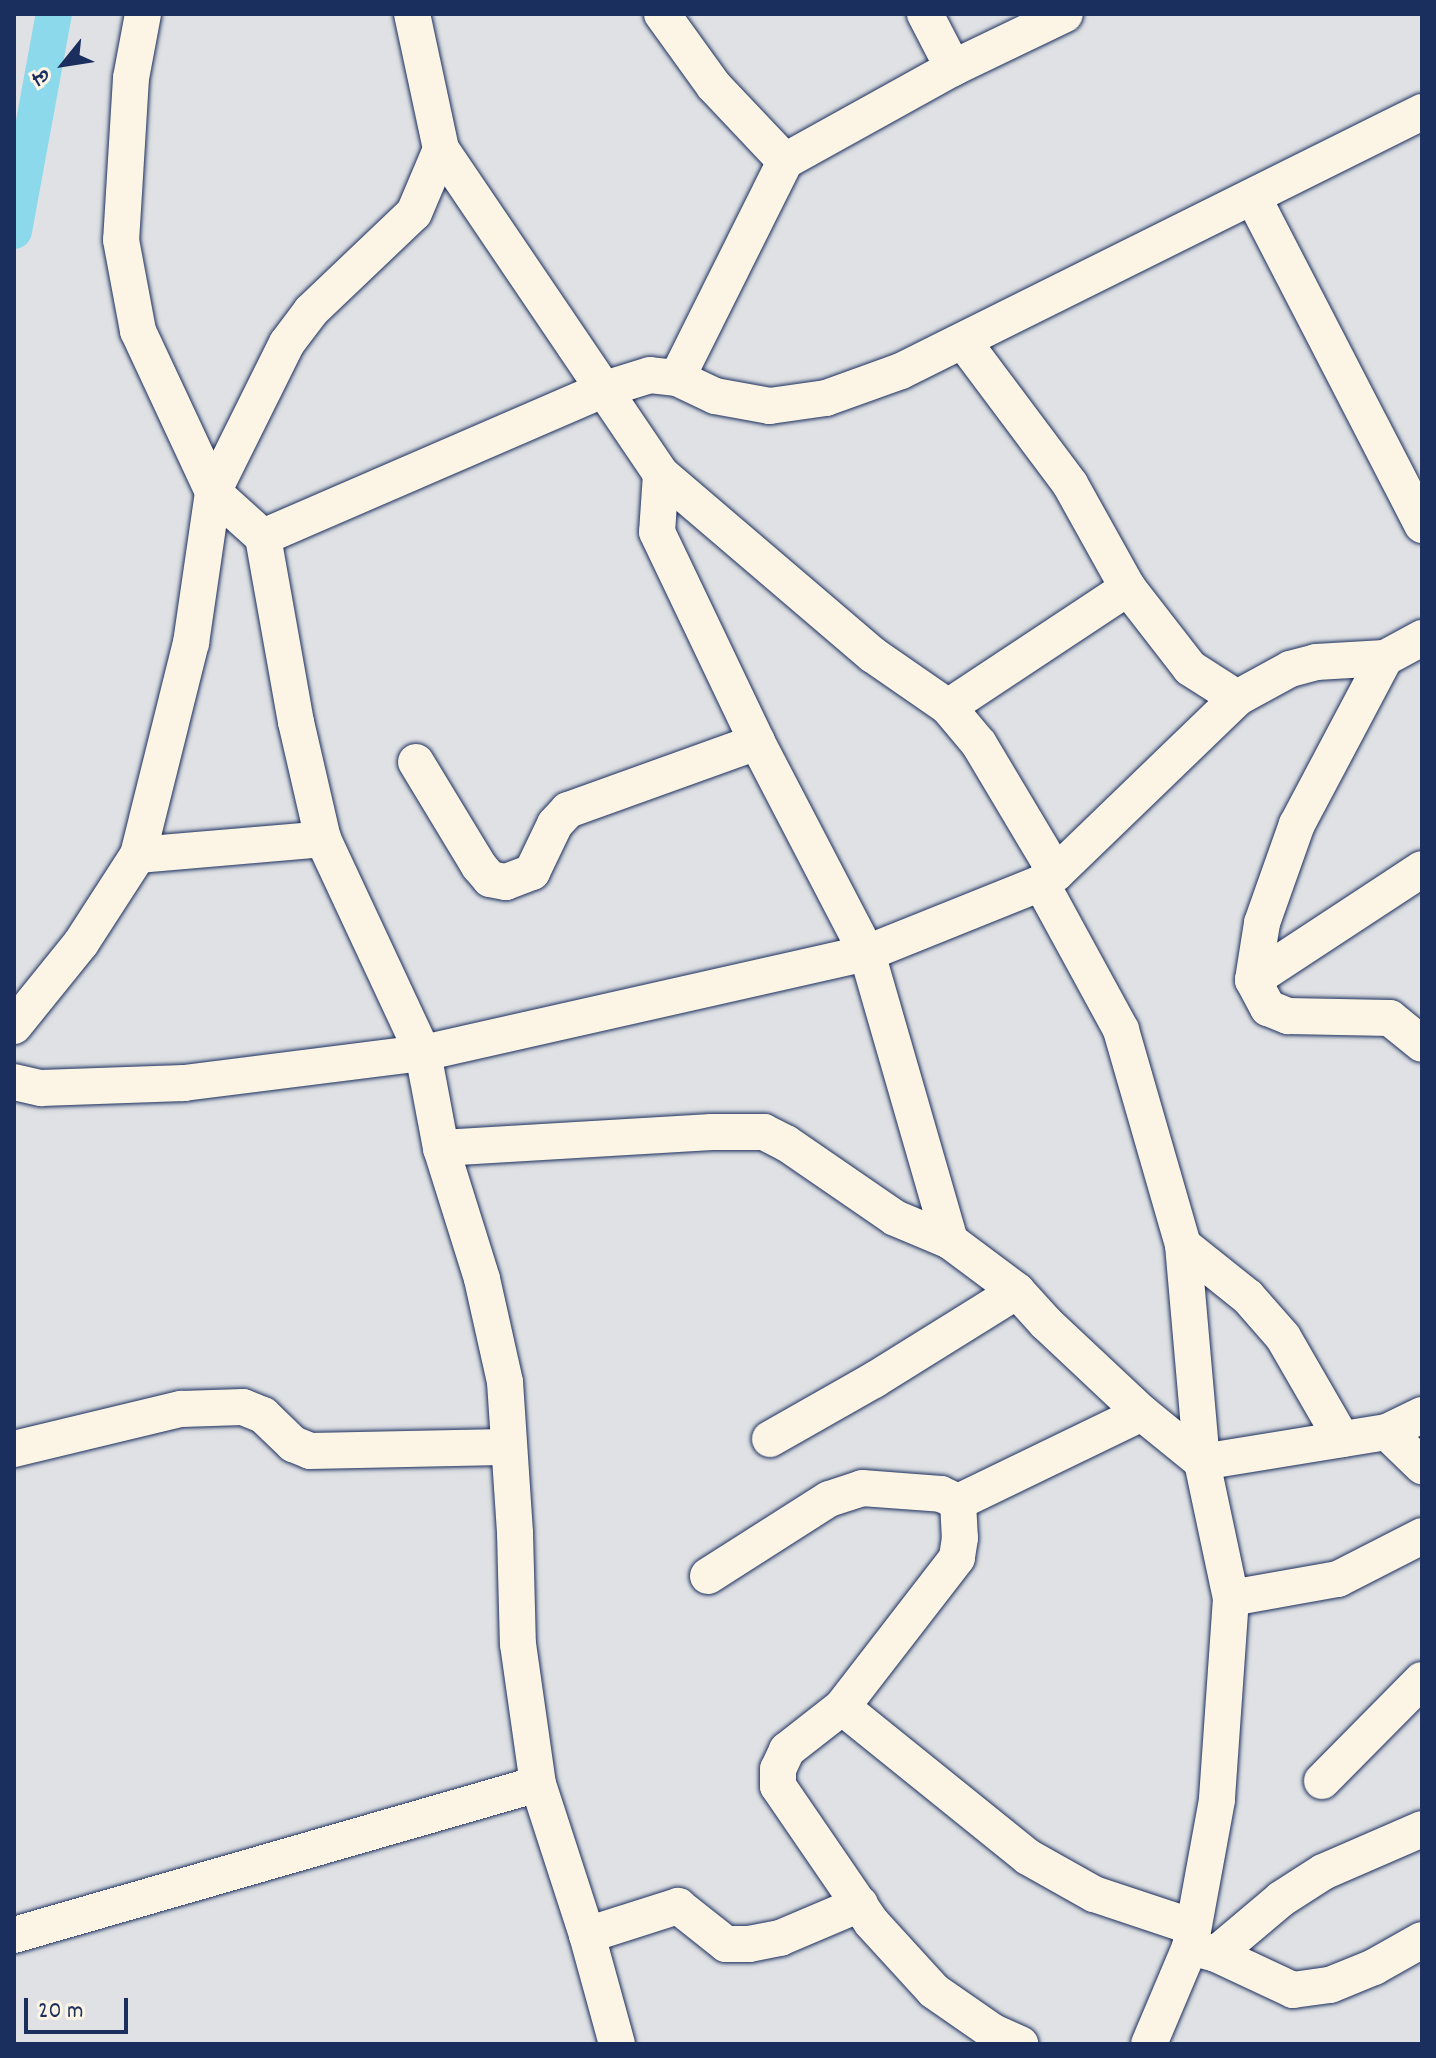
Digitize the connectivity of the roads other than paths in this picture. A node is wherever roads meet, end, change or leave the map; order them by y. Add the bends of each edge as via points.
1 (143, 14) edge
2 (412, 14) edge
3 (662, 14) edge
4 (925, 14) edge
5 (1044, 19) edge
6 (953, 68) junction
7 (1422, 112) edge
8 (441, 149) junction
9 (785, 161) junction
10 (1254, 199) junction
11 (963, 341) junction
12 (677, 378) junction
13 (605, 389) junction
14 (661, 474) junction
15 (213, 492) junction
16 (1422, 525) edge
17 (263, 537) junction
18 (1128, 588) junction
19 (1422, 638) edge
20 (1385, 658) junction
21 (1237, 698) junction
22 (948, 707) junction
23 (757, 742) junction
24 (416, 762) dead end
25 (323, 839) junction
26 (138, 855) junction
27 (1422, 869) edge
28 (1048, 878) junction
29 (867, 953) junction
30 (1253, 980) junction
31 (14, 1026) edge
32 (1422, 1044) edge
33 (423, 1053) junction
34 (14, 1082) edge
35 (441, 1148) junction
36 (950, 1241) junction
37 (1183, 1245) junction
38 (1017, 1291) junction
39 (1142, 1413) junction
40 (1422, 1415) edge
41 (1387, 1432) junction
42 (770, 1439) dead end
43 (1342, 1439) junction
44 (509, 1447) junction
45 (14, 1449) edge
46 (1202, 1462) junction
47 (1422, 1466) edge
48 (958, 1502) junction
49 (1422, 1536) edge
50 (708, 1576) dead end
51 (1231, 1598) junction
52 (1422, 1680) edge
53 (842, 1707) junction
54 (1322, 1781) dead end
55 (538, 1784) junction
56 (1422, 1829) edge
57 (860, 1904) junction
58 (14, 1935) edge
59 (587, 1935) junction
60 (1422, 1940) edge
61 (1200, 1943) junction
62 (617, 2044) edge
63 (1020, 2044) edge
64 (1149, 2044) edge

1 - 15 street via 131,78 121,240 138,331
2 - 8 street
3 - 9 street via 714,86
4 - 6 street
5 - 6 street
6 - 9 street
7 - 10 street
8 - 13 street
8 - 15 street via 414,213 311,311 287,343
9 - 12 street
10 - 11 street
10 - 16 street
11 - 12 street via 826,398 770,406 715,396
11 - 18 street via 1070,484
12 - 13 street via 650,375
13 - 14 street
13 - 17 street
14 - 22 street via 873,655
14 - 23 street via 657,532
15 - 17 street
15 - 26 street via 191,643
17 - 25 street
18 - 21 street via 1190,668
18 - 22 street
19 - 20 street
20 - 21 street via 1290,669
20 - 30 street via 1297,824 1262,923
21 - 28 street
22 - 28 street via 979,744
23 - 24 street via 568,810 555,824 532,872 506,882 490,879 479,866
23 - 29 street
25 - 26 street
25 - 33 street
26 - 31 street via 81,943
27 - 30 street
28 - 29 street
28 - 37 street via 1121,1030
29 - 33 street
29 - 36 street
30 - 32 street via 1268,1008 1288,1016 1390,1018
33 - 34 street via 184,1083 41,1088
33 - 35 street
35 - 36 street via 764,1132 895,1218
35 - 44 street via 482,1279 505,1382
36 - 38 street
37 - 43 street via 1248,1297 1283,1337
37 - 46 street
38 - 39 street
38 - 42 street
39 - 46 street
39 - 48 street
40 - 41 street
41 - 43 street
41 - 47 street
43 - 46 street
44 - 45 street via 310,1451 293,1444 263,1415 243,1407 181,1409
44 - 55 street via 518,1644
46 - 51 street
48 - 50 street via 941,1494 862,1488 829,1499
48 - 53 street via 957,1558
49 - 51 street via 1338,1579
51 - 61 street via 1217,1800
52 - 54 street
53 - 57 street via 787,1750 778,1769 778,1786
53 - 61 street via 1028,1857
55 - 58 street
55 - 59 street
56 - 61 street via 1323,1872
57 - 59 street via 780,1938 749,1944 726,1944 678,1906
57 - 63 street via 934,1991
59 - 62 street
60 - 61 street via 1330,1985 1293,1990
61 - 64 street

